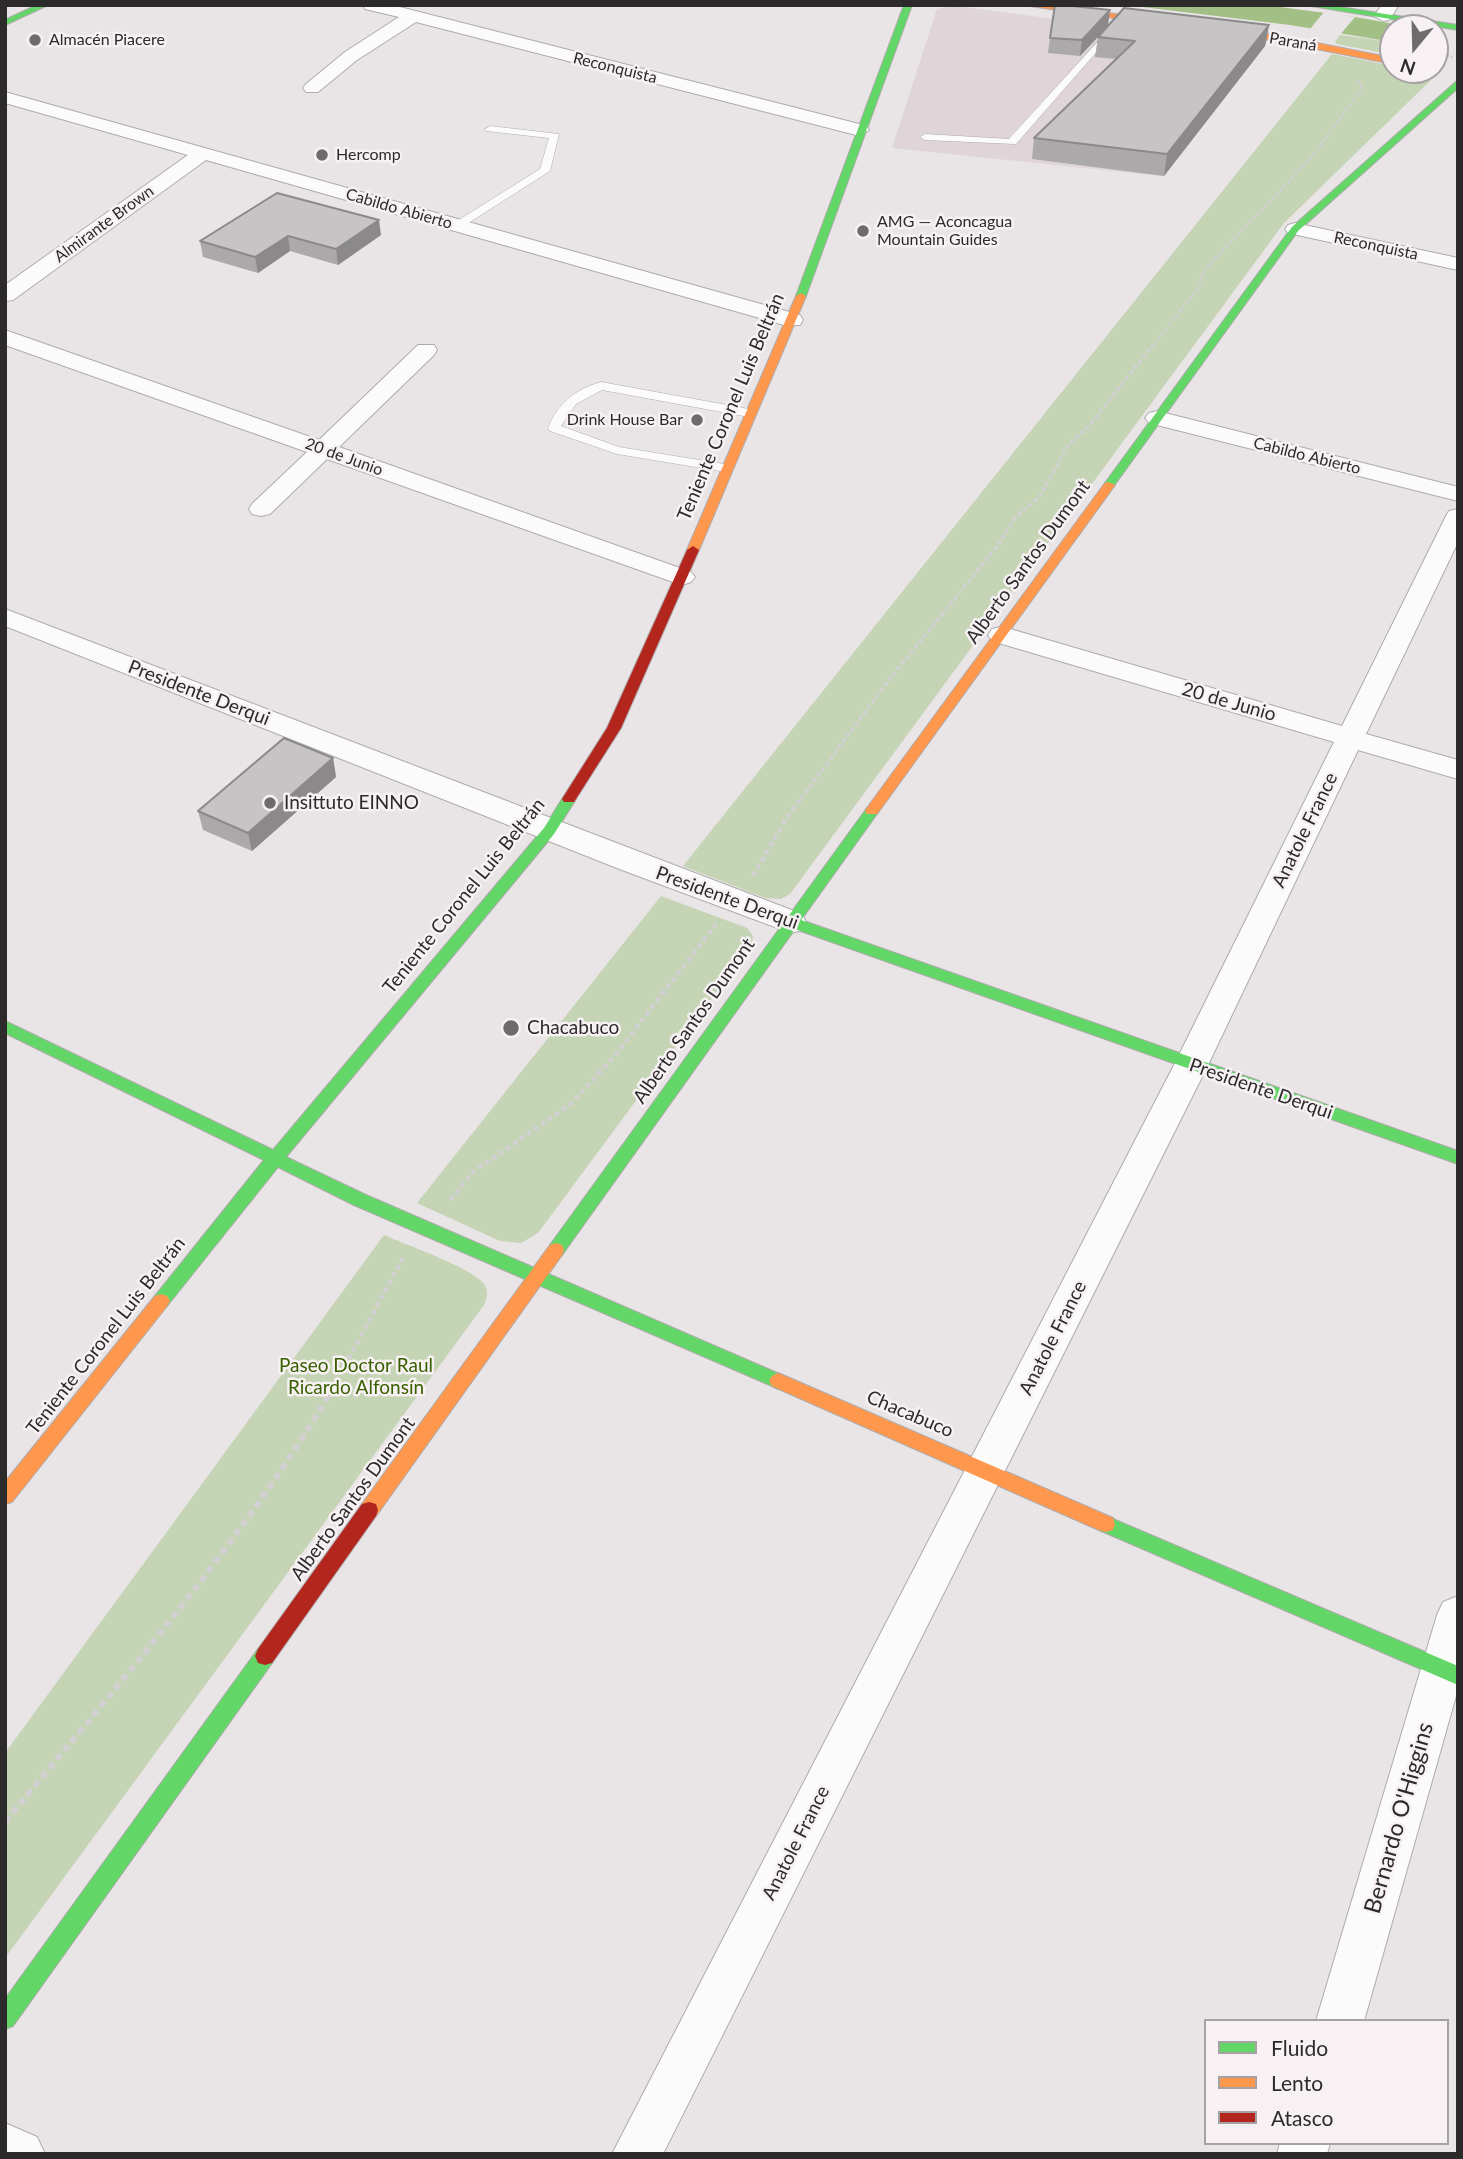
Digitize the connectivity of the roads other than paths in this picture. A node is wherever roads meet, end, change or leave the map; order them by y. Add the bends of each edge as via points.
1 (44, 5) edge
2 (371, 5) edge
3 (456, 5) edge
4 (908, 5) edge
5 (1027, 5) edge
6 (1310, 5) edge
7 (1387, 11) edge
8 (1122, 17) junction
9 (421, 18) junction
10 (5, 23) edge
11 (1458, 28) edge
12 (1379, 58) edge
13 (1455, 77) edge
14 (312, 88) dead end
15 (5, 97) edge
16 (490, 129) dead end
17 (860, 130) junction
18 (925, 137) dead end
19 (203, 153) junction
20 (458, 225) junction
21 (1295, 229) junction
22 (1458, 264) edge
23 (5, 295) edge
24 (792, 320) junction
25 (5, 337) edge
26 (426, 350) dead end
27 (750, 413) junction
28 (1157, 418) junction
29 (322, 449) junction
30 (726, 468) junction
31 (1458, 494) edge
32 (261, 509) dead end
33 (1458, 516) edge
34 (682, 577) junction
35 (5, 617) edge
36 (1001, 635) junction
37 (1349, 738) junction
38 (1458, 770) edge
39 (549, 831) junction
40 (791, 922) junction
41 (5, 1026) edge
42 (1191, 1065) junction
43 (275, 1157) junction
44 (1458, 1158) edge
45 (539, 1276) junction
46 (986, 1469) junction
47 (5, 1496) edge
48 (1458, 1615) edge
49 (1450, 1672) edge
50 (5, 2018) edge
51 (1341, 2019) edge
52 (5, 2148) edge
53 (20, 2154) edge
54 (637, 2154) edge

1 - 10 street
2 - 9 street, Reconquista
3 - 9 street
4 - 17 street, Teniente Coronel Luis Beltrán
5 - 8 street, Paraná
6 - 7 street
7 - 11 street
8 - 12 street, Paraná via 1281,39
8 - 18 lane via 1012,142
9 - 14 street via 351,56
9 - 17 street, Reconquista
13 - 21 street, Alberto Santos Dumont
15 - 19 street, Cabildo Abierto
16 - 20 lane via 555,135 545,171
17 - 24 street, Teniente Coronel Luis Beltrán
19 - 20 street, Cabildo Abierto
19 - 23 street, Almirante Brown
20 - 24 street, Cabildo Abierto
21 - 22 street, Reconquista
21 - 28 street, Alberto Santos Dumont
24 - 27 street, Teniente Coronel Luis Beltrán
25 - 29 street, 20 de Junio
26 - 29 street
27 - 30 street, Teniente Coronel Luis Beltrán
27 - 30 lane via 600,386 583,390 558,416 554,428 649,457
28 - 31 street, Cabildo Abierto
28 - 36 street, Alberto Santos Dumont
29 - 32 street
29 - 34 street, 20 de Junio
30 - 34 street, Teniente Coronel Luis Beltrán
33 - 37 street, Anatole France
34 - 39 street, Teniente Coronel Luis Beltrán via 614,728
35 - 39 street, Presidente Derqui
36 - 37 street, 20 de Junio
36 - 40 street, Alberto Santos Dumont
37 - 38 street, 20 de Junio
37 - 42 street, Anatole France
39 - 40 street, Presidente Derqui
39 - 43 street, Teniente Coronel Luis Beltrán
40 - 42 street, Presidente Derqui
40 - 45 street, Alberto Santos Dumont
41 - 43 street, Chacabuco
42 - 44 street, Presidente Derqui
42 - 46 street, Anatole France
43 - 45 street, Chacabuco via 360,1200
43 - 47 street, Teniente Coronel Luis Beltrán
45 - 46 street, Chacabuco
45 - 50 street, Alberto Santos Dumont
46 - 49 street, Chacabuco
46 - 54 street, Anatole France
48 - 49 street, Bernardo O'Higgins
49 - 51 street, Bernardo O'Higgins
52 - 53 street

